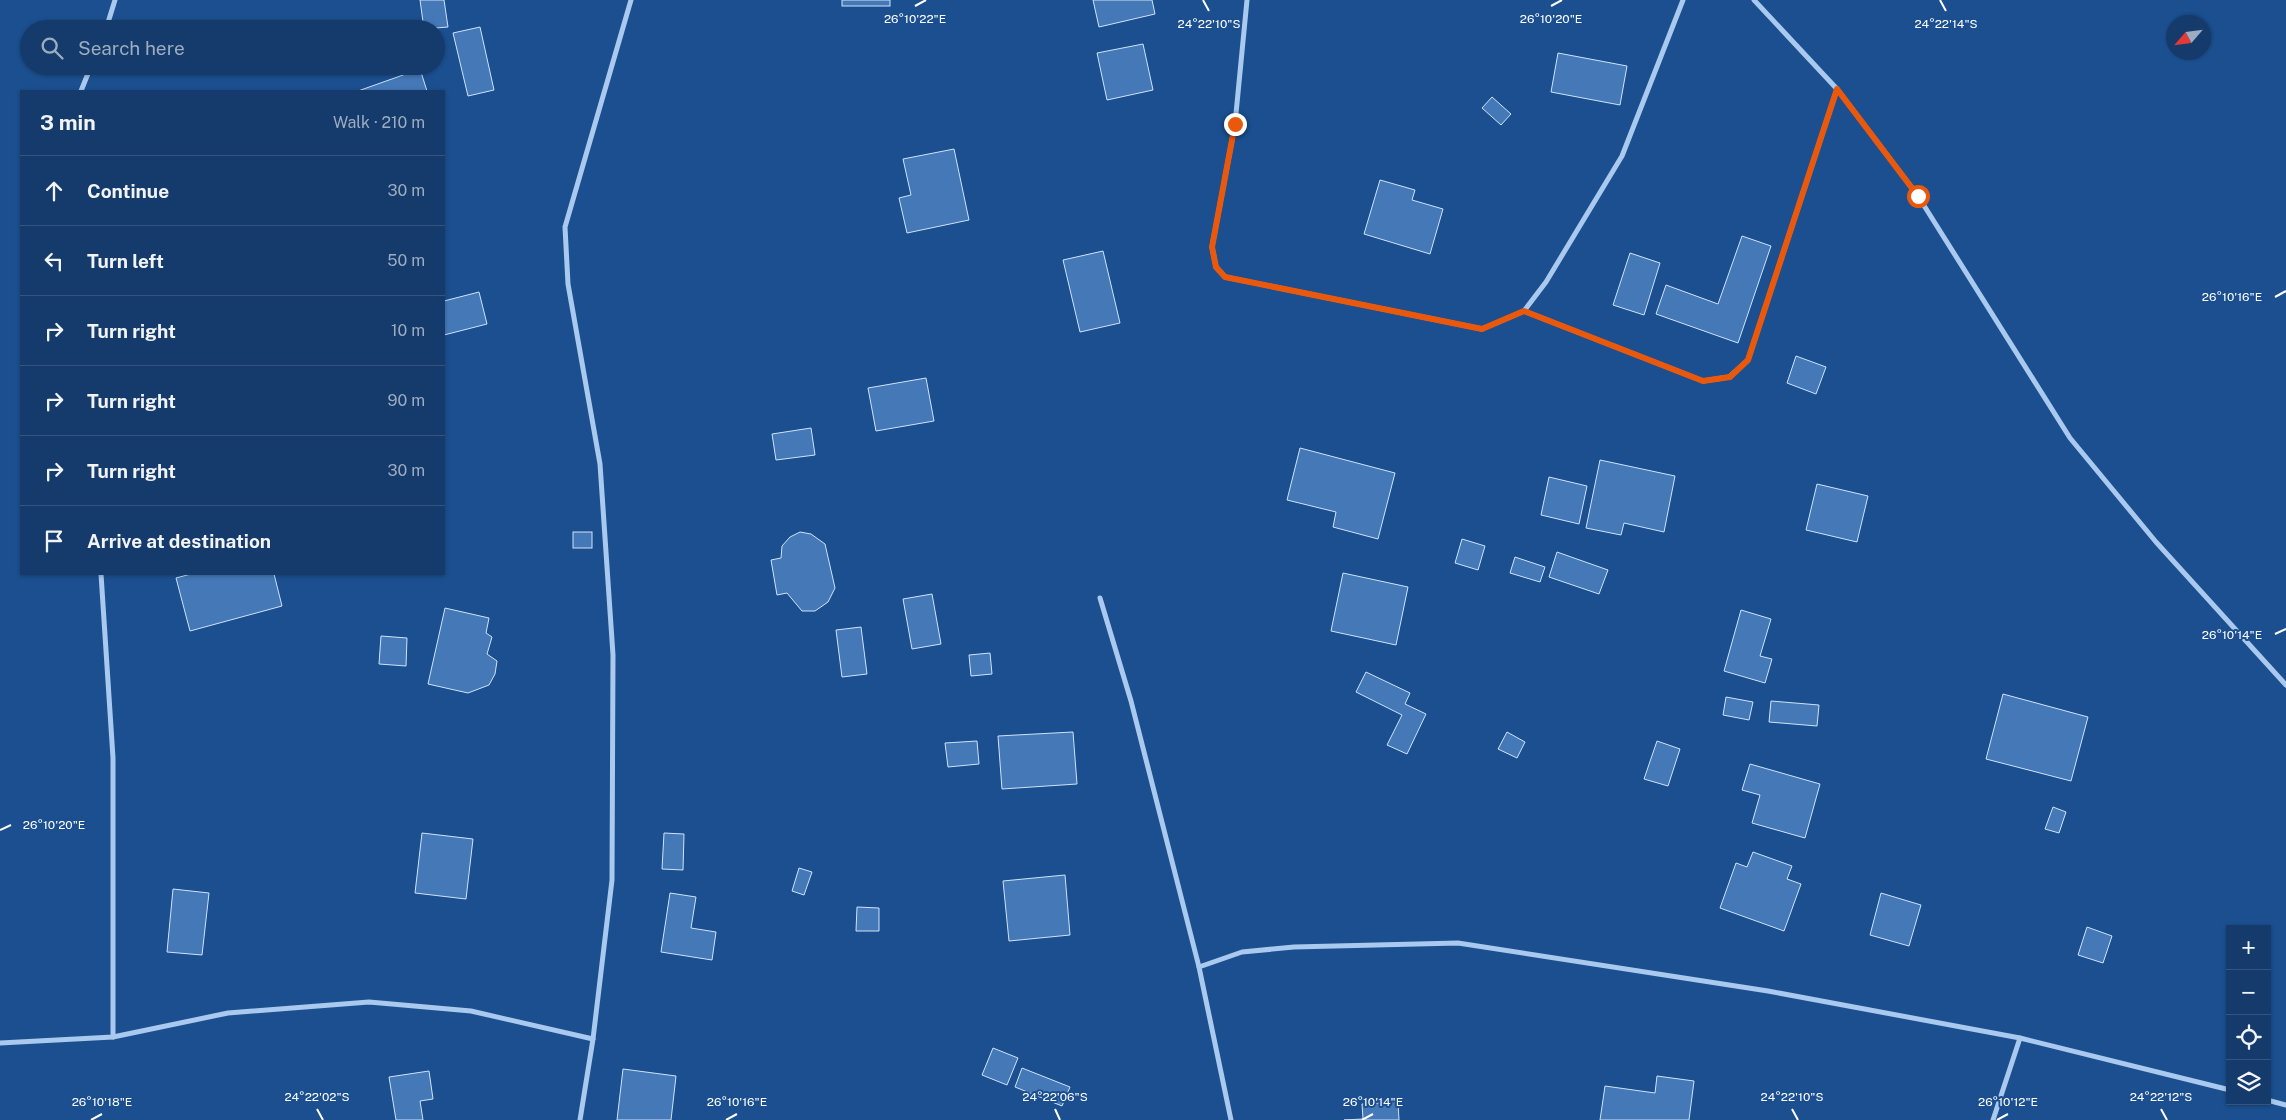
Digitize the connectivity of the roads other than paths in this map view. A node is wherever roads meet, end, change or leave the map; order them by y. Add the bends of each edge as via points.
1 (115, 0) edge
2 (631, 0) edge
3 (1246, 0) edge
4 (1683, 0) edge
5 (1754, 0) edge
6 (109, 20) edge
7 (87, 75) edge
8 (1837, 89) junction
9 (81, 90) edge
10 (1524, 311) junction
11 (101, 575) edge
12 (1100, 598) dead end
13 (2286, 685) edge
14 (1199, 967) junction
15 (114, 1037) junction
16 (2020, 1038) junction
17 (593, 1039) junction
18 (0, 1043) edge
19 (2226, 1089) edge
20 (2271, 1101) edge
21 (2286, 1105) edge
22 (580, 1120) edge
23 (1230, 1120) edge
24 (1993, 1120) edge

1 - 6 street
2 - 17 street via 565,227 568,284 600,464 613,655 612,880
3 - 10 street via 1235,124 1212,247 1216,267 1225,277 1482,329
4 - 10 street via 1622,156 1546,282
5 - 8 street
7 - 9 street
8 - 10 street via 1748,360 1730,377 1703,381
8 - 13 street via 1918,196 2070,438 2156,542
11 - 15 street via 113,758
12 - 14 street via 1131,701
14 - 16 street via 1242,952 1294,947 1458,943 1768,991
14 - 23 street
15 - 17 street via 228,1013 369,1002 471,1011
15 - 18 street
16 - 19 street
16 - 24 street
17 - 22 street
20 - 21 street

